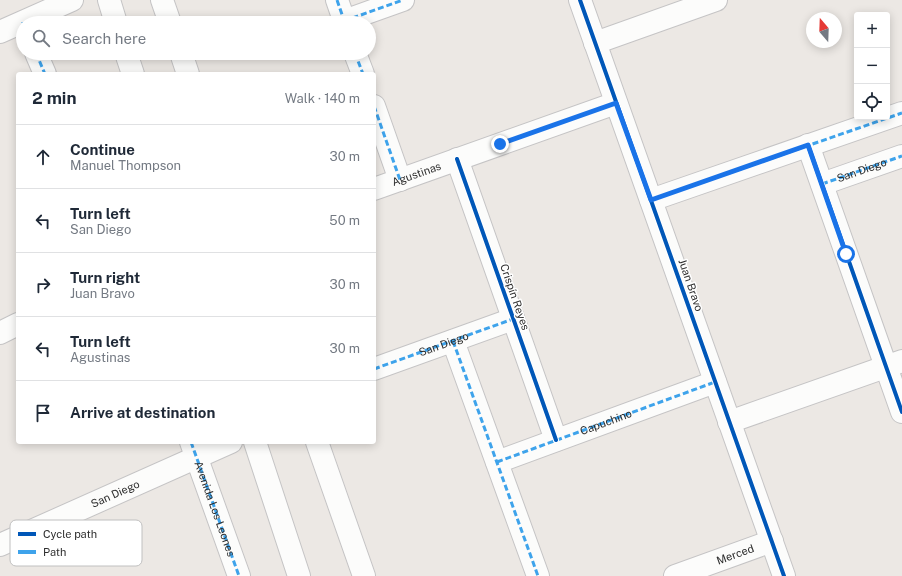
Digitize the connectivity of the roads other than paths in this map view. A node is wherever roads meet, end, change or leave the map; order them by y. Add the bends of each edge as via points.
1 (72, 0) edge
2 (109, 0) edge
3 (162, 0) edge
4 (337, 0) edge
5 (402, 0) edge
6 (580, 0) edge
7 (716, 0) edge
8 (36, 16) edge
9 (114, 16) edge
10 (168, 16) edge
11 (342, 16) edge
12 (360, 16) edge
13 (16, 25) edge
14 (0, 32) edge
15 (595, 43) junction
16 (39, 60) edge
17 (128, 60) edge
18 (183, 60) edge
19 (358, 60) edge
20 (44, 72) edge
21 (132, 72) edge
22 (187, 72) edge
23 (362, 72) edge
24 (616, 103) junction
25 (376, 112) edge
26 (902, 113) edge
27 (808, 145) junction
28 (902, 156) edge
29 (457, 159) junction
30 (400, 180) junction
31 (822, 184) junction
32 (376, 188) edge
33 (651, 200) junction
34 (513, 319) junction
35 (16, 325) edge
36 (0, 333) edge
37 (453, 341) junction
38 (894, 363) edge
39 (376, 368) edge
40 (715, 382) junction
41 (902, 412) edge
42 (729, 422) junction
43 (556, 440) junction
44 (222, 444) edge
45 (256, 444) edge
46 (318, 444) edge
47 (194, 450) edge
48 (497, 462) junction
49 (51, 520) edge
50 (10, 540) edge
51 (772, 541) junction
52 (0, 545) edge
53 (239, 576) edge
54 (299, 576) edge
55 (364, 576) edge
56 (538, 576) edge
57 (675, 576) edge
58 (784, 576) edge

1 - 8 street
2 - 9 street
3 - 10 street
4 - 11 street
5 - 12 street
6 - 15 street, Juan Bravo
7 - 15 street
13 - 14 street
15 - 24 street, Juan Bravo
16 - 20 street
17 - 21 street
18 - 22 street
19 - 23 street
24 - 29 street, Agustinas
24 - 33 street, Juan Bravo
25 - 30 street
26 - 27 street
27 - 31 street
27 - 33 street
28 - 31 street, San Diego
29 - 30 street, Agustinas
29 - 34 street, Crispín Reyes
30 - 32 street, Agustinas
31 - 38 street
33 - 40 street, Juan Bravo
34 - 37 street, San Diego
34 - 43 street, Crispín Reyes
35 - 36 street
37 - 39 street, San Diego
37 - 48 street
38 - 41 street
38 - 42 street
40 - 42 street, Juan Bravo
40 - 43 street, Capuchino
42 - 51 street, Juan Bravo
43 - 48 street, Capuchino
44 - 47 street, San Diego
45 - 54 street
46 - 55 street
47 - 49 street, San Diego
47 - 53 street, Avenida Los Leones
48 - 56 street
50 - 52 street, San Diego
51 - 57 street, Merced
51 - 58 street, Juan Bravo

